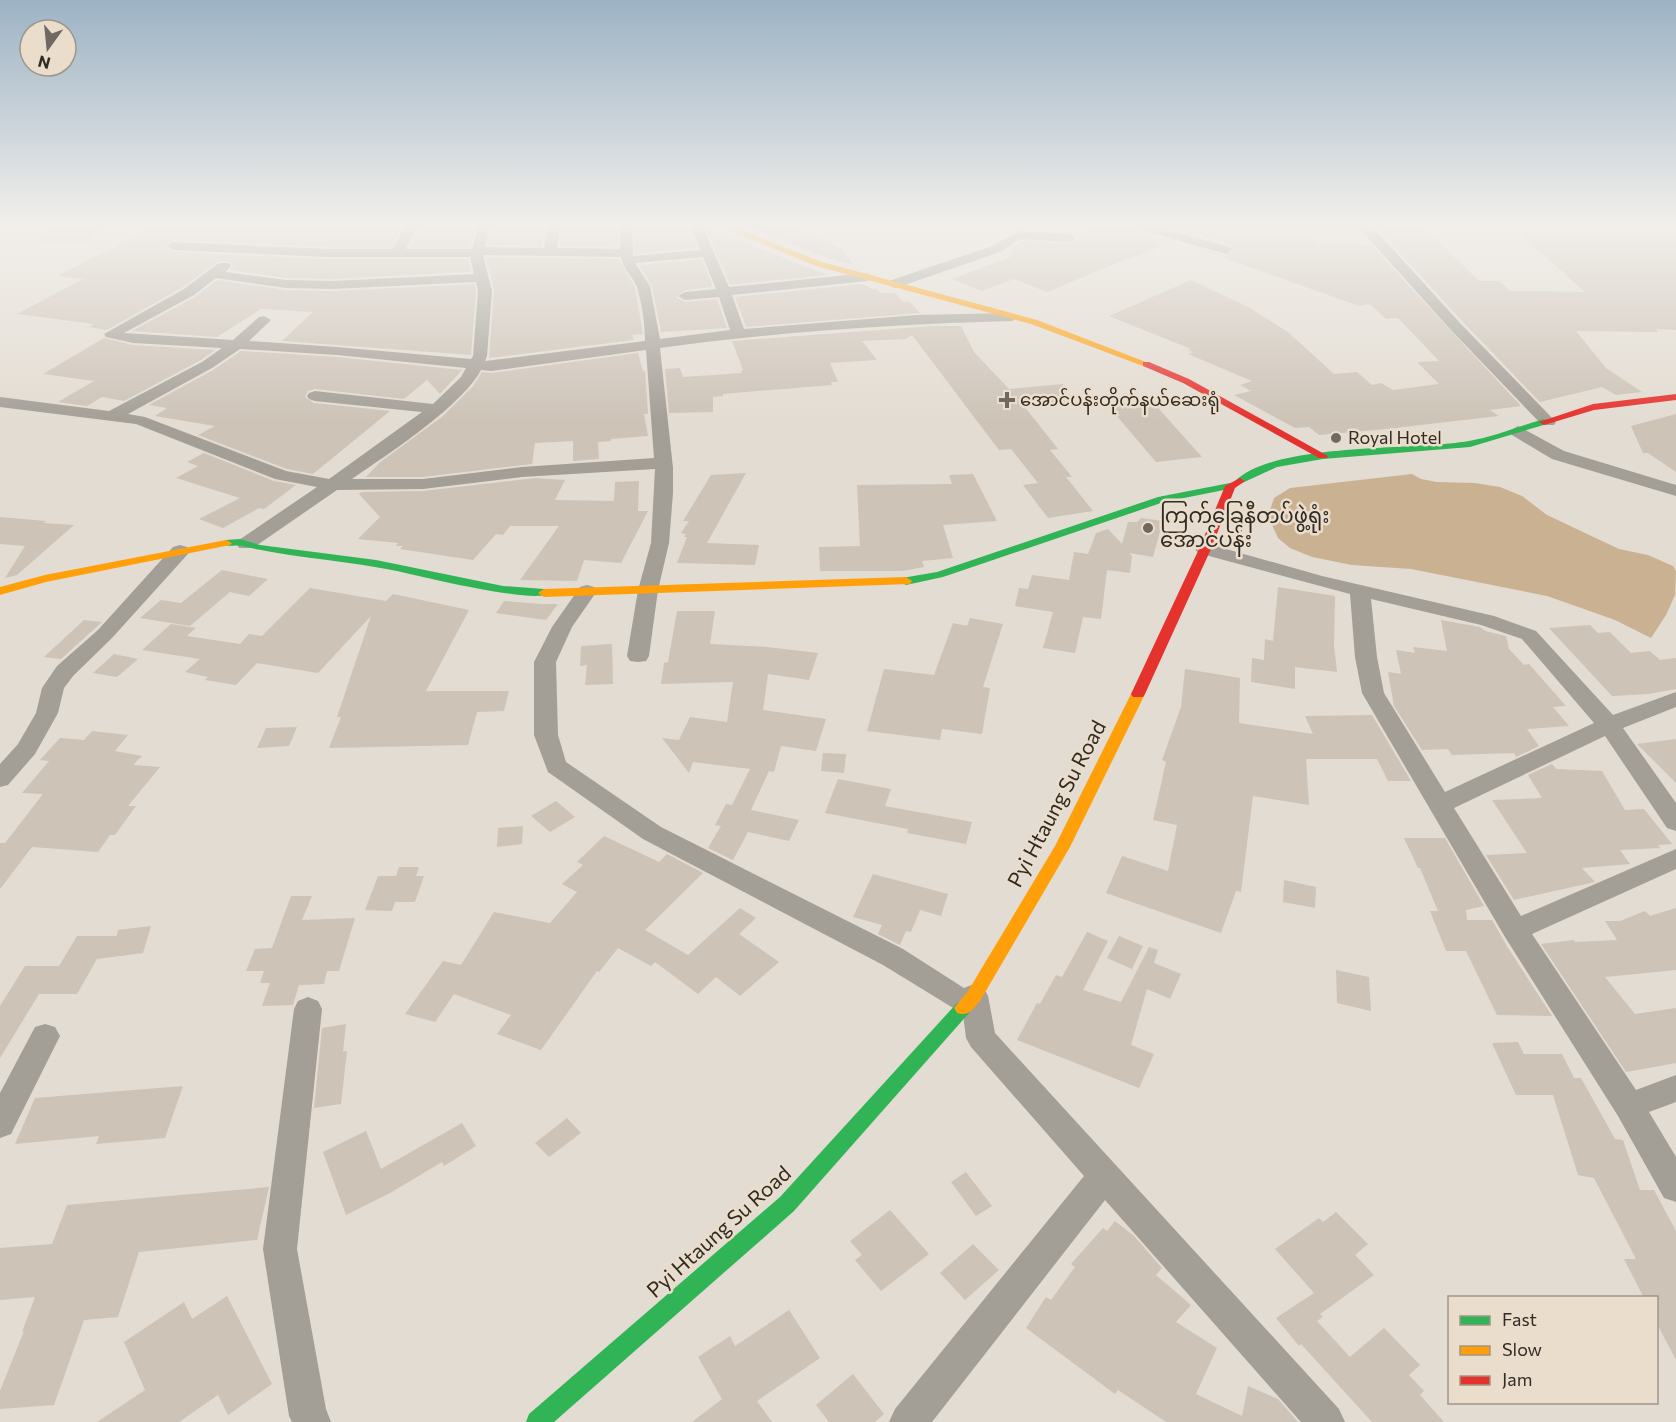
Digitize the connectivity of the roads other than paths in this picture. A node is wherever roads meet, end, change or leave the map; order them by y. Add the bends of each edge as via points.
1 (193, 289) edge
2 (484, 289) edge
3 (644, 289) edge
4 (749, 289) edge
5 (914, 289) edge
6 (1422, 289) edge
7 (724, 292) junction
8 (685, 296) dead end
9 (1012, 316) junction
10 (264, 320) dead end
11 (738, 333) junction
12 (653, 344) junction
13 (236, 345) junction
14 (475, 366) junction
15 (315, 396) dead end
16 (1676, 397) edge
17 (0, 402) edge
18 (437, 409) junction
19 (112, 416) junction
20 (1548, 422) junction
21 (1518, 430) junction
22 (1323, 456) junction
23 (663, 463) junction
24 (332, 485) junction
25 (1230, 486) junction
26 (1676, 491) edge
27 (246, 544) junction
28 (1205, 549) junction
29 (180, 551) junction
30 (648, 590) junction
31 (1360, 590) junction
32 (0, 591) edge
33 (587, 591) junction
34 (638, 656) dead end
35 (1676, 699) edge
36 (1610, 725) junction
37 (0, 779) edge
38 (1439, 805) junction
39 (1676, 822) edge
40 (1676, 858) edge
41 (1515, 930) junction
42 (970, 1000) junction
43 (308, 1009) dead end
44 (45, 1036) dead end
45 (1676, 1088) edge
46 (1629, 1107) junction
47 (0, 1124) edge
48 (1104, 1175) junction
49 (1676, 1187) edge
50 (312, 1422) edge
51 (537, 1422) edge
52 (908, 1422) edge
53 (1326, 1422) edge

1 - 13 street via 111,334
2 - 14 street via 480,356
3 - 12 street
4 - 7 street
5 - 9 main road
6 - 20 street
7 - 8 street
7 - 11 street
9 - 11 street
9 - 22 main road via 1118,352 1186,381
10 - 13 street
11 - 12 street
12 - 14 street
12 - 23 street
13 - 14 street
13 - 19 street
14 - 18 street via 468,379
15 - 18 street
16 - 20 main road via 1593,407
17 - 19 street
18 - 24 street
19 - 24 street via 148,423 281,475
20 - 21 main road
21 - 22 main road via 1470,444
21 - 26 street via 1558,455
22 - 25 main road via 1274,464
23 - 24 street via 522,472 423,484
23 - 30 street via 660,543
24 - 27 street
25 - 28 main road, Pyi Htaung Su Road
25 - 30 main road via 1162,499 939,575 902,582
27 - 29 main road via 219,543
27 - 33 main road via 376,563 503,590
28 - 31 street via 1318,582
28 - 42 main road, Pyi Htaung Su Road via 1062,846
29 - 32 main road
29 - 37 street via 105,634 65,671 52,688 47,713 27,749
30 - 33 main road
30 - 34 street
31 - 36 street via 1486,620 1529,635
31 - 38 street via 1373,693
33 - 42 street via 562,627 545,662 546,735 556,766 652,833
35 - 36 street
36 - 38 street
36 - 39 street
38 - 41 street
40 - 41 street
41 - 46 street
42 - 48 street via 981,1038
42 - 51 main road, Pyi Htaung Su Road via 787,1204
43 - 50 street via 280,1249
44 - 47 street
45 - 46 street
46 - 49 street
48 - 52 street
48 - 53 street

